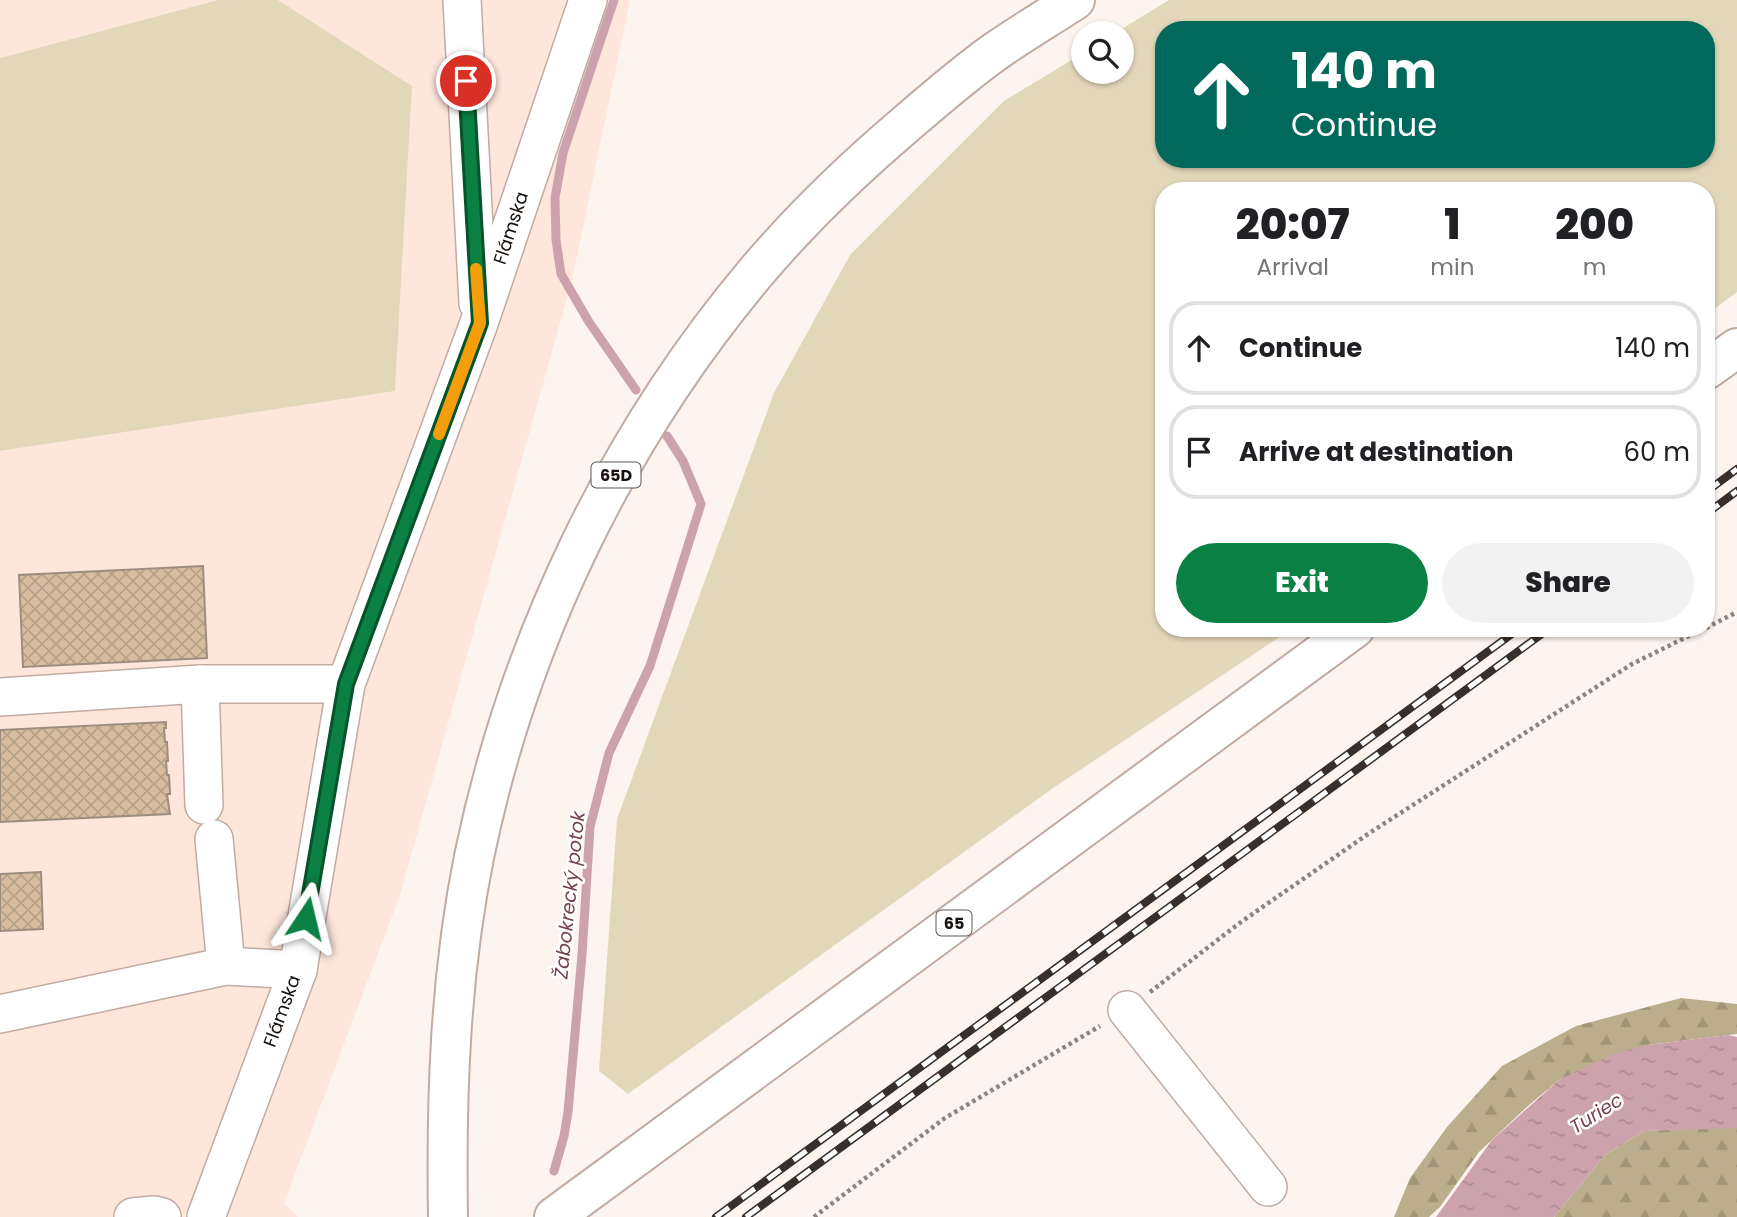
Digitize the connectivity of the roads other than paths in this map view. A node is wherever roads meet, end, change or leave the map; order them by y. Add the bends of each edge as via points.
1 (462, 0) edge
2 (588, 0) edge
3 (1075, 0) edge
4 (480, 323) junction
5 (1737, 348) edge
6 (1715, 364) edge
7 (1343, 637) edge
8 (200, 684) junction
9 (346, 684) junction
10 (0, 697) edge
11 (226, 966) junction
12 (298, 970) junction
13 (1127, 1010) road end
14 (0, 1013) edge
15 (1268, 1187) dead end
16 (133, 1217) edge
17 (162, 1217) edge
18 (206, 1217) edge
19 (448, 1217) edge
20 (554, 1217) edge

1 - 4 lane
2 - 4 lane, Flámska
3 - 19 main road, 65D via 942,93 818,205 766,260 656,408 594,517 545,624 505,739 474,858 450,1043
4 - 9 lane, Flámska
5 - 6 main road
7 - 20 main road, 65
8 - 9 lane
8 - 10 lane
8 - 11 lane via 209,822
9 - 12 lane, Flámska
11 - 12 lane
11 - 14 lane
12 - 18 lane, Flámska
13 - 15 lane
16 - 17 lane

